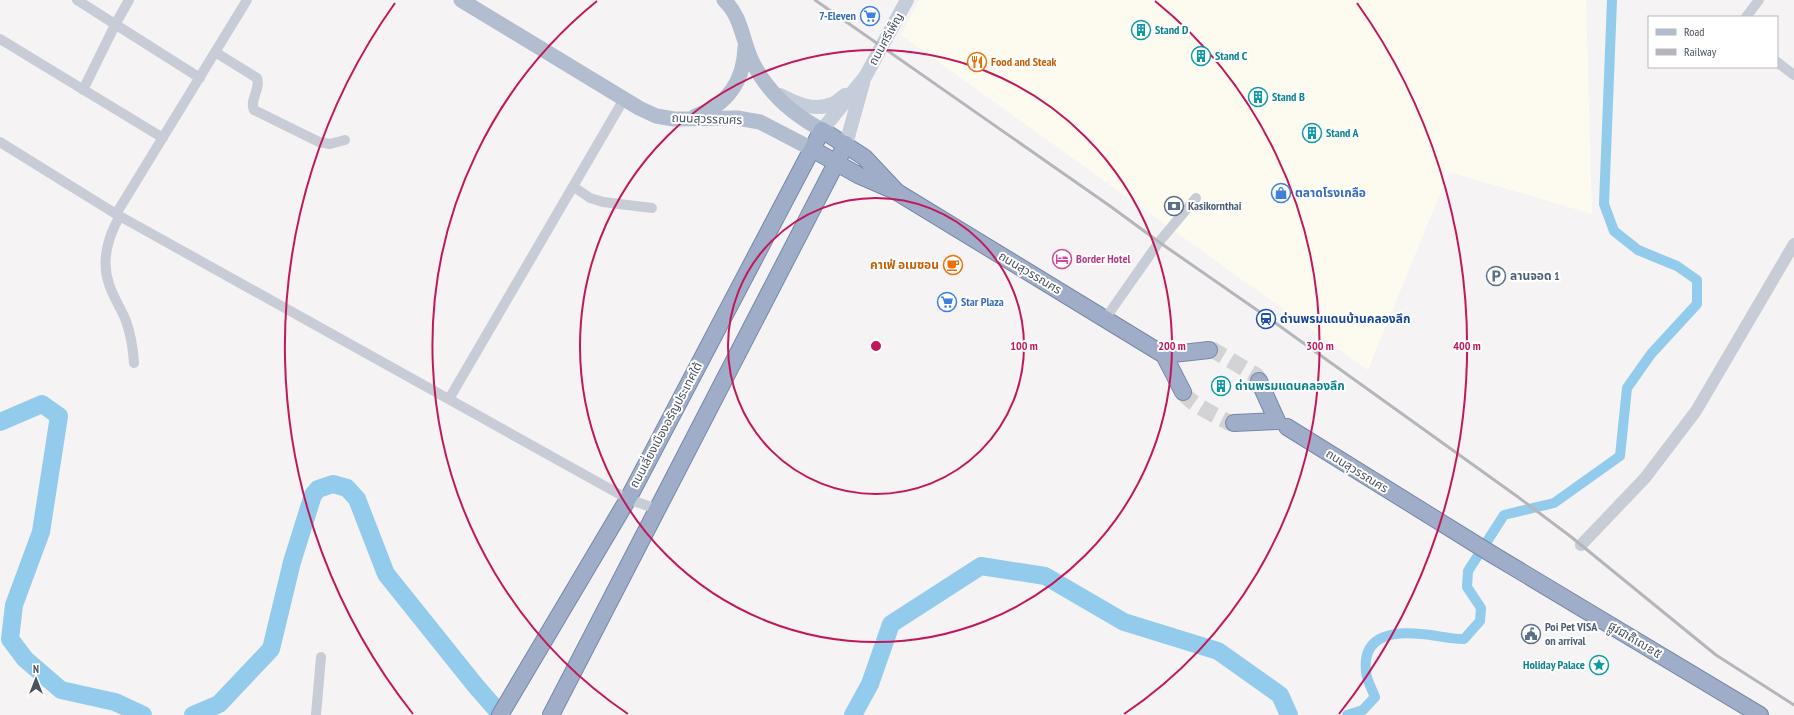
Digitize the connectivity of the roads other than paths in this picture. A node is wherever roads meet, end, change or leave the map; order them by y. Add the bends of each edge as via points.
1 (77, 0) edge
2 (129, 0) edge
3 (247, 0) edge
4 (461, 0) edge
5 (724, 0) edge
6 (907, 0) edge
7 (1759, 0) edge
8 (1747, 16) edge
9 (116, 23) junction
10 (0, 39) edge
11 (745, 42) junction
12 (215, 52) junction
13 (1778, 63) edge
14 (1794, 75) edge
15 (865, 77) junction
16 (200, 78) junction
17 (769, 89) junction
18 (83, 90) junction
19 (624, 99) junction
20 (688, 118) junction
21 (822, 130) junction
22 (163, 138) junction
23 (345, 140) dead end
24 (0, 142) edge
25 (846, 144) junction
26 (812, 149) junction
27 (836, 163) junction
28 (574, 187) junction
29 (897, 192) junction
30 (1196, 198) dead end
31 (652, 208) dead end
32 (118, 215) junction
33 (1794, 244) edge
34 (1105, 319) junction
35 (1208, 350) tunnel mouth
36 (1164, 355) junction
37 (134, 363) dead end
38 (1259, 381) tunnel mouth
39 (1183, 392) tunnel mouth
40 (449, 399) junction
41 (1234, 423) tunnel mouth
42 (1287, 427) dead end
43 (628, 499) junction
44 (657, 509) junction
45 (1581, 545) dead end
46 (1490, 554) joint
47 (320, 657) dead end
48 (554, 710) edge
49 (316, 715) edge
50 (500, 715) edge
51 (1760, 715) edge

1 - 9 street
2 - 9 street
3 - 12 street
4 - 19 main road, ถนนสุวรรณศร
5 - 11 main road, ถนนสุวรรณศร via 738,17
6 - 15 main road, ถนนศรีเพ็ญ
7 - 8 street
9 - 16 street
9 - 18 street
10 - 18 street
11 - 17 main road, ถนนสุวรรณศร via 752,61
11 - 20 main road via 745,62 735,86 720,103
12 - 16 street
12 - 23 street via 257,78 258,86 252,106 254,110 319,142 330,144
13 - 14 street
15 - 17 main road via 832,104 813,107 794,103
15 - 21 main road, ถนนศรีเพ็ญ
15 - 25 main road, ถนนศรีเพ็ญ
16 - 22 street
17 - 21 main road, ถนนสุวรรณศร via 787,108
18 - 22 street
19 - 20 main road, ถนนสุวรรณศร via 656,116
19 - 28 street
20 - 26 main road, ถนนสุวรรณศร via 737,118 760,122
21 - 25 highway, ถนนสุวรรณศร
21 - 26 highway, ถนนเลี่ยงเมืองอรัญประเทศใต้
22 - 32 street
24 - 32 street
25 - 27 highway
25 - 29 highway, ถนนสุวรรณศร via 864,157
26 - 27 highway, ถนนสุวรรณศร
26 - 43 highway, ถนนเลี่ยงเมืองอรัญประเทศใต้
27 - 29 highway, ถนนสุวรรณศร
27 - 44 highway
28 - 31 street via 590,198 603,202
28 - 40 street
29 - 34 highway, ถนนสุวรรณศร
30 - 34 street via 1159,242
32 - 37 street via 107,250 105,268 132,339
32 - 40 street
33 - 45 street via 1696,411 1645,478
34 - 36 highway, ถนนสุวรรณศร
35 - 36 highway
36 - 39 highway
38 - 41 highway via 1276,421
40 - 43 street
42 - 46 highway, ถนนสุวรรณศร
43 - 44 street
43 - 50 highway, ถนนเลี่ยงเมืองอรัญประเทศใต้
44 - 48 highway
46 - 51 highway, ផ្លូវជាតិលេខ៥
47 - 49 street

